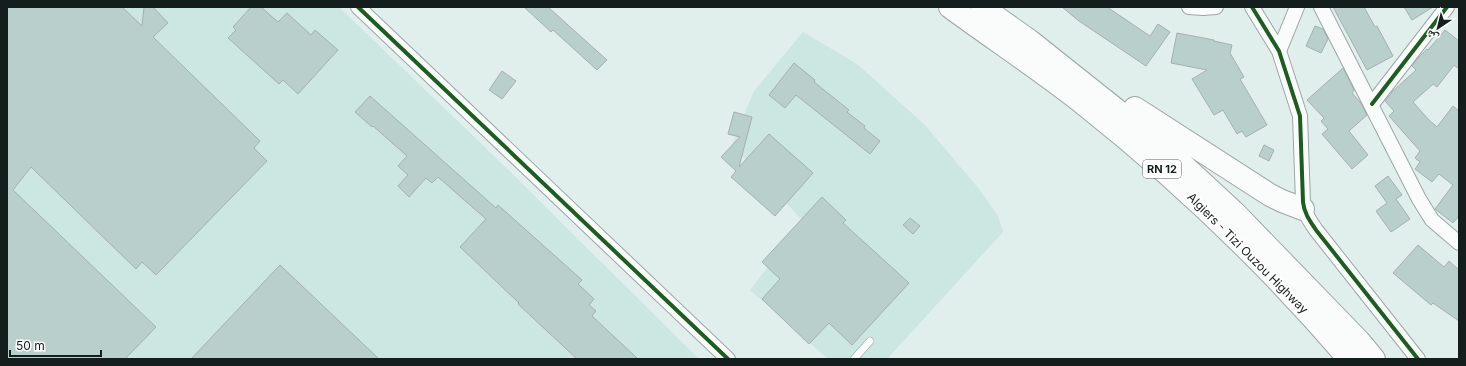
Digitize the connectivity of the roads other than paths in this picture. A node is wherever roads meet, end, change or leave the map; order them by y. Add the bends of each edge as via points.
1 (358, 7) edge
2 (950, 7) edge
3 (982, 7) edge
4 (1189, 7) edge
5 (1216, 7) edge
6 (1252, 7) edge
7 (1297, 7) edge
8 (1321, 7) edge
9 (1447, 7) edge
10 (1279, 51) junction
11 (1073, 76) junction
12 (1372, 104) junction
13 (1303, 209) junction
14 (1459, 243) edge
15 (870, 341) dead end
16 (728, 359) edge
17 (854, 359) edge
18 (1349, 359) edge
19 (1374, 359) edge
20 (1418, 359) edge

1 - 16 street
2 - 18 highway, Algiers - Tizi Ouzou Highway / RN 12 via 1085,104 1166,172 1259,261
3 - 11 highway, Algiers - Tizi Ouzou Highway / RN 12
4 - 5 street
6 - 10 street
7 - 10 street
8 - 12 street
9 - 12 street
10 - 13 street via 1300,116
11 - 13 highway via 1114,94 1270,195
11 - 19 highway, Algiers - Tizi Ouzou Highway / RN 12 via 1143,130 1202,181
12 - 14 street via 1429,215
13 - 20 street via 1316,230
15 - 17 lane

